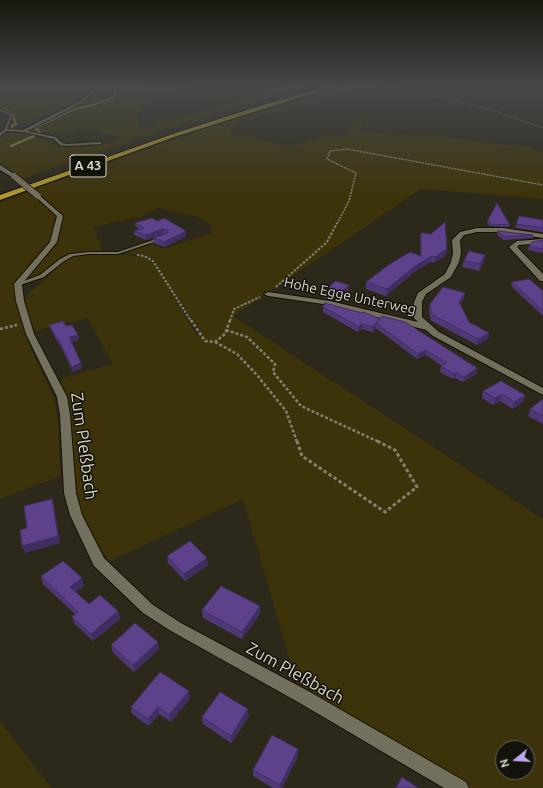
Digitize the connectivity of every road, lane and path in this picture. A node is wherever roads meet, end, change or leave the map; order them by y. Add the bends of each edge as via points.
1 (8, 123) edge
2 (40, 123) edge
3 (196, 123) edge
4 (213, 123) edge
5 (528, 123) edge
6 (543, 128) edge
7 (5, 130) junction
8 (24, 131) junction
9 (0, 134) edge
10 (100, 143) dead end
11 (0, 167) edge
12 (543, 184) edge
13 (0, 191) edge
14 (0, 198) edge
15 (166, 236) edge
16 (543, 236) edge
17 (543, 241) edge
18 (118, 253) junction
19 (529, 264) junction
20 (543, 267) edge
21 (543, 279) edge
22 (18, 284) junction
23 (268, 294) junction
24 (26, 322) junction
25 (426, 327) junction
26 (0, 329) edge
27 (226, 330) junction
28 (215, 342) junction
29 (543, 392) edge
30 (460, 788) edge

1 - 7 lane
2 - 8 lane
3 - 13 highway, A 43
4 - 14 highway, A 43
5 - 6 path
7 - 8 lane
7 - 9 lane
8 - 10 lane via 55,138 61,144 67,145
11 - 22 street, bridge via 60,216 53,242
12 - 23 path via 347,149 330,151 327,159 356,173 349,201 327,242
15 - 18 lane
16 - 25 street, Hohe Egge Unterweg via 503,230 462,233 456,240 458,253 448,276 422,292 418,302 418,318
17 - 19 street via 514,245 516,251
18 - 22 lane via 72,255 42,276
18 - 28 path via 144,256 152,261 205,341
19 - 20 street
19 - 21 street
22 - 24 street, Zum Pleßbach
23 - 25 street, Hohe Egge Unterweg via 330,303
23 - 27 path via 234,309
24 - 26 path
24 - 30 street, Zum Pleßbach via 62,397 70,493 76,515 99,562 148,609 176,627 304,697
25 - 29 street, Hohe Egge Unterweg via 448,342
27 - 28 path
27 - 28 path via 247,337 275,364 273,372 301,406 396,450 418,487 385,512 302,456 286,412 257,375 236,354

